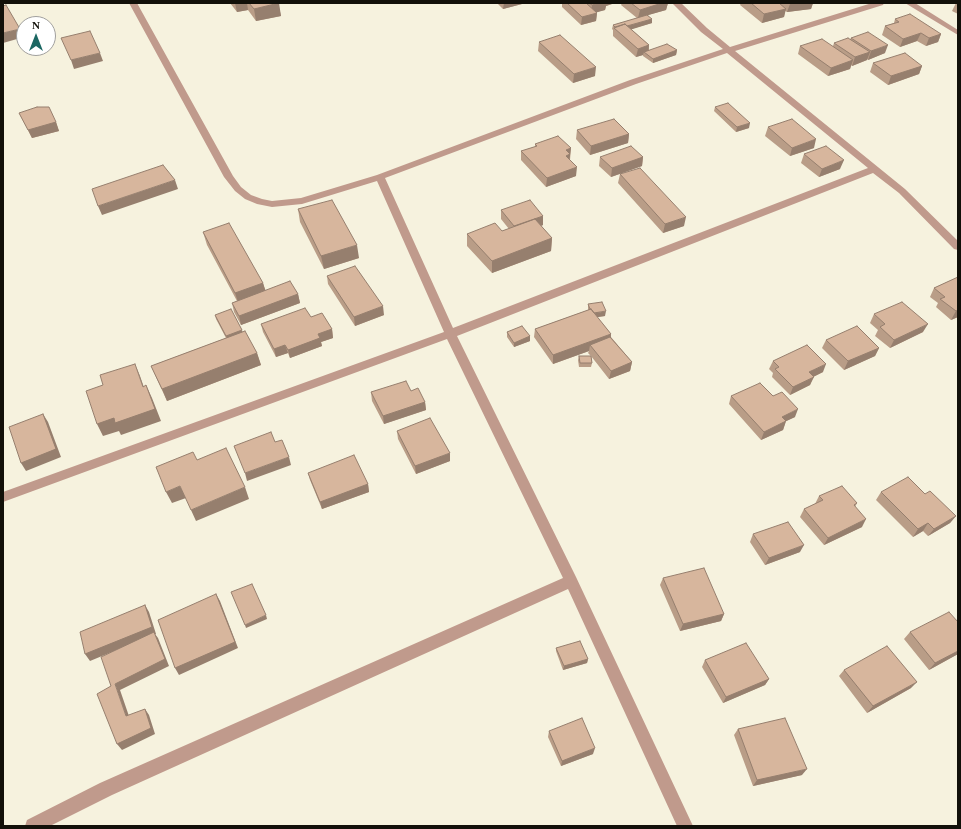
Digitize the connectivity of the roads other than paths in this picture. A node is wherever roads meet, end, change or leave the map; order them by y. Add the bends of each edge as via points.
1 (133, 3) edge
2 (676, 3) edge
3 (880, 3) edge
4 (909, 3) edge
5 (958, 33) edge
6 (728, 50) junction
7 (874, 168) junction
8 (380, 177) junction
9 (958, 247) edge
10 (450, 334) junction
11 (3, 498) edge
12 (571, 581) junction
13 (33, 826) edge
14 (685, 826) edge

1 - 8 street via 229,177 248,197 272,204 292,203
2 - 6 street
3 - 6 street
4 - 5 street
6 - 7 street
6 - 8 street via 581,101
7 - 9 street via 902,191
7 - 10 street
8 - 10 street
10 - 11 street
10 - 12 street
12 - 13 street via 106,789
12 - 14 street

